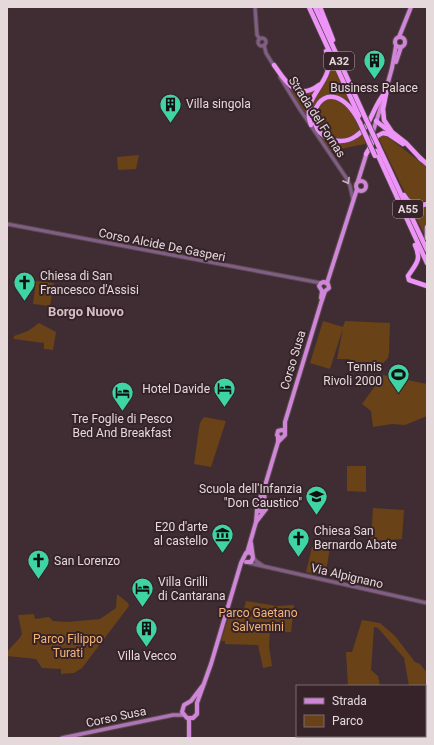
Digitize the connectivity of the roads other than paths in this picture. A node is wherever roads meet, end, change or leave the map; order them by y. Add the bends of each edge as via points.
1 (255, 7) edge
2 (315, 7) edge
3 (320, 7) edge
4 (411, 7) edge
5 (309, 9) edge
6 (401, 37) junction
7 (399, 47) junction
8 (339, 61) junction
9 (274, 65) junction
10 (322, 83) junction
11 (388, 84) junction
12 (385, 93) junction
13 (376, 121) junction
14 (361, 122) junction
15 (311, 126) junction
16 (378, 145) joint
17 (404, 145) junction
18 (375, 153) joint
19 (366, 154) junction
20 (421, 159) junction
21 (427, 164) edge
22 (389, 169) junction
23 (361, 181) junction
24 (358, 190) junction
25 (353, 200) junction
26 (427, 204) edge
27 (402, 210) junction
28 (7, 224) edge
29 (427, 228) edge
30 (427, 238) edge
31 (427, 250) edge
32 (427, 263) edge
33 (323, 286) junction
34 (427, 286) edge
35 (264, 489) junction
36 (259, 501) junction
37 (265, 502) junction
38 (257, 510) junction
39 (263, 511) junction
40 (256, 522) junction
41 (251, 540) junction
42 (247, 553) junction
43 (253, 555) junction
44 (246, 561) junction
45 (264, 566) junction
46 (427, 603) edge
47 (204, 684) junction
48 (190, 703) junction
49 (197, 707) junction
50 (182, 710) junction
51 (183, 715) junction
52 (173, 716) junction
53 (189, 719) junction
54 (62, 738) edge
55 (189, 738) edge

1 - 9 street, Strada del Fornas via 260,39 258,44 264,45
2 - 8 highway, A32
3 - 8 highway
4 - 6 main road
5 - 10 highway via 328,58 328,70
5 - 14 highway, A32
6 - 7 main road via 395,40
6 - 7 main road via 405,44
7 - 11 main road
8 - 16 highway, A32, bridge
9 - 10 highway via 287,84 295,89 311,90
9 - 15 street, Strada del Fornas
10 - 15 highway via 309,106 308,118
11 - 12 main road
11 - 20 highway via 383,109 384,120 392,132
12 - 13 main road
12 - 14 highway via 362,131 348,140 334,140 322,134 314,121 315,111 323,100 331,97 340,98
13 - 17 highway
13 - 19 main road
14 - 18 highway, A32, bridge
15 -> 25 street, Strada del Fornas via 349,183
16 - 22 highway, A55
17 - 19 highway via 383,133 374,138
17 - 20 highway
18 - 27 highway, A55
19 - 23 main road
20 - 21 highway
22 - 26 highway via 395,175 407,199 417,205
22 - 31 highway, A55
23 - 24 main road via 356,186
23 - 24 main road via 366,187 364,190
24 - 25 main road, Corso Susa
25 - 33 main road, Corso Susa via 331,270
27 - 32 highway, A55
27 - 34 highway via 418,255 417,263 408,276 409,280
28 - 33 street, Corso Alcide De Gasperi
29 - 30 highway
33 - 35 main road, Corso Susa via 284,423 282,431 285,435 280,437 278,442
35 - 36 main road
35 - 37 main road
36 - 37 main road
36 - 38 main road
37 - 39 main road via 266,507
38 - 39 main road
38 - 40 main road
39 - 40 main road
40 - 41 main road
41 - 42 main road
41 - 43 main road
42 - 43 main road
42 - 44 main road via 244,555
43 - 44 main road via 252,561
43 - 45 street, Via Alpignano
44 - 45 street, Via Alpignano
44 - 47 main road via 241,563
45 - 46 street, Via Alpignano
47 - 48 main road
47 - 49 main road
48 - 49 main road
48 - 50 main road via 184,705
49 - 53 main road via 197,714
50 - 51 main road
50 - 52 main road
51 - 52 main road, Corso Susa
51 - 53 main road
52 - 54 main road, Corso Susa
53 - 55 main road

